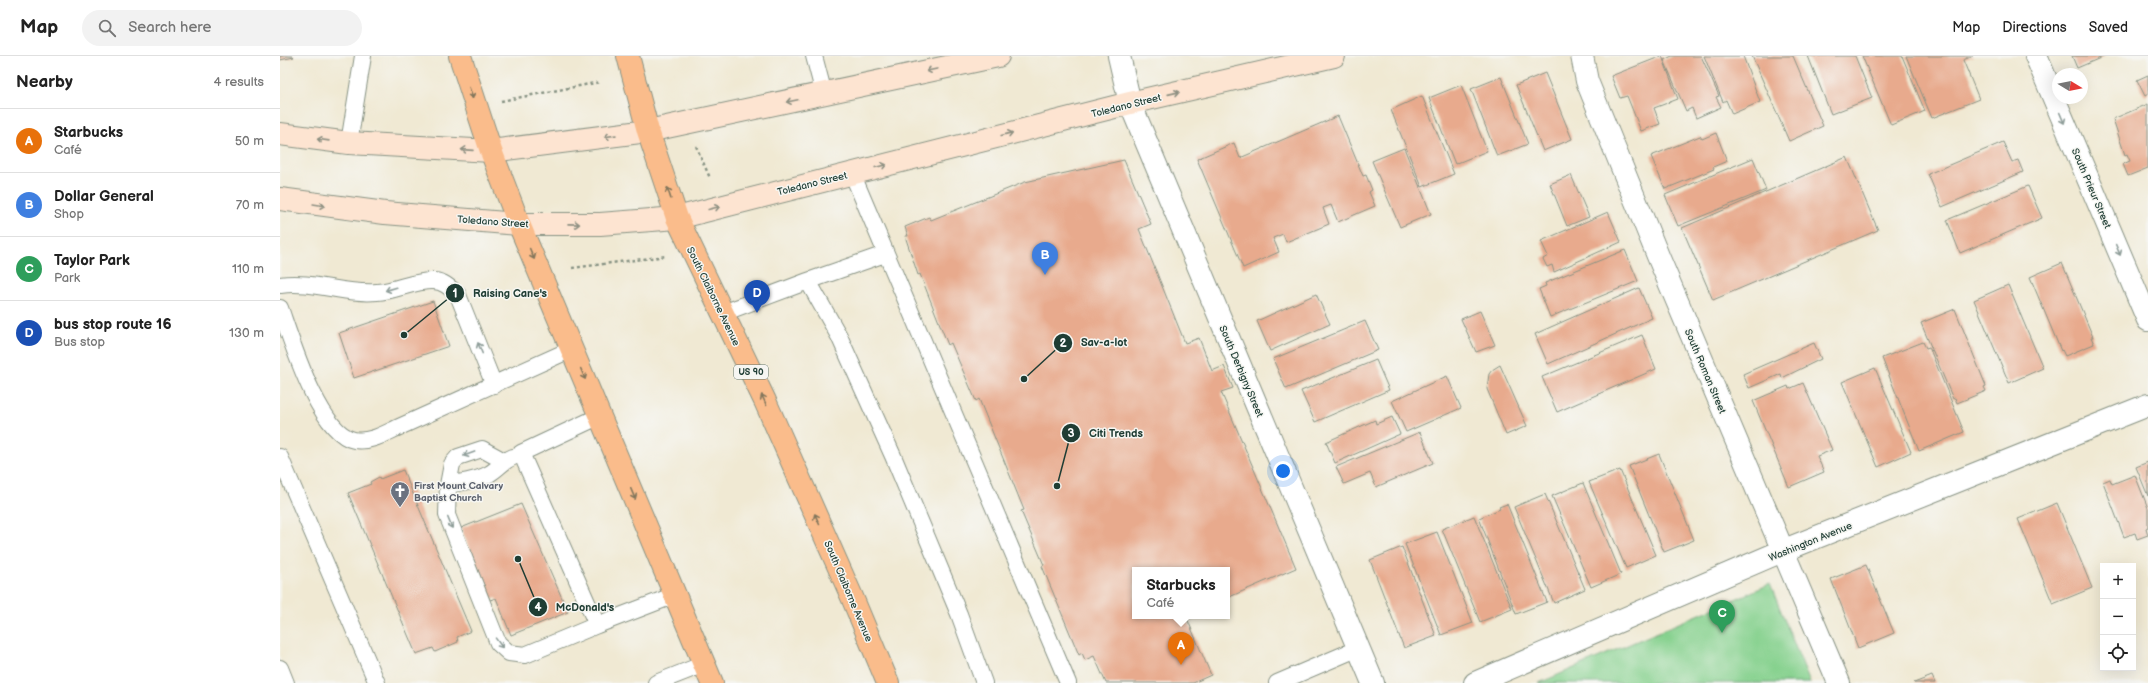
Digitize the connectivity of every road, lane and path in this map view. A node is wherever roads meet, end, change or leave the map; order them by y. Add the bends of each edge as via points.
1 (363, 56) edge
2 (460, 56) edge
3 (628, 56) edge
4 (814, 56) edge
5 (998, 56) edge
6 (1119, 56) edge
7 (1334, 56) edge
8 (1582, 56) edge
9 (2036, 56) edge
10 (600, 82) dead end
11 (824, 94) junction
12 (502, 101) dead end
13 (1130, 103) junction
14 (648, 131) junction
15 (280, 134) edge
16 (694, 142) dead end
17 (349, 144) junction
18 (491, 151) junction
19 (852, 173) junction
20 (710, 178) dead end
21 (280, 199) edge
22 (676, 218) junction
23 (520, 224) junction
24 (885, 254) junction
25 (667, 256) dead end
26 (572, 268) dead end
27 (808, 281) junction
28 (280, 285) edge
29 (280, 308) edge
30 (723, 313) junction
31 (2148, 320) edge
32 (572, 349) junction
33 (494, 384) junction
34 (2148, 404) edge
35 (600, 416) junction
36 (522, 453) junction
37 (280, 457) edge
38 (504, 461) junction
39 (448, 484) junction
40 (1782, 552) junction
41 (675, 595) junction
42 (597, 625) junction
43 (1358, 648) junction
44 (280, 668) edge
45 (708, 674) edge
46 (286, 683) edge
47 (377, 683) edge
48 (656, 683) edge
49 (888, 683) edge
50 (984, 683) edge
51 (1068, 683) edge
52 (1276, 683) edge
53 (1373, 683) edge
54 (1475, 683) edge
55 (1839, 683) edge

1 - 17 lane
2 -> 18 main road
3 - 14 main road, South Claiborne Avenue / US 90
4 - 11 lane
5 -> 11 street
6 - 13 street, South Derbigny Street
13 -> 7 street, Toledano Street
8 - 40 street, South Roman Street via 1586,81
9 -> 31 street, South Prieur Street
10 - 12 path
11 -> 14 street
19 -> 13 street, Toledano Street
13 - 43 street, South Derbigny Street
14 -> 18 street
22 -> 14 main road, South Claiborne Avenue / US 90
17 -> 15 street
16 - 20 path
18 -> 17 street
18 - 23 main road
22 -> 19 street, Toledano Street
19 - 24 lane
21 -> 23 street, Toledano Street via 385,213
23 -> 22 street, Toledano Street via 600,224
22 - 30 main road, South Claiborne Avenue / US 90
23 -> 32 main road
24 - 27 lane
24 - 51 lane
25 - 26 path
27 - 30 lane
27 - 50 lane via 839,336 889,448 959,614
33 -> 28 lane via 458,295 446,284 434,281 404,284 378,292 344,291 308,284
29 - 33 lane via 302,372 336,430 346,438 369,440
49 -> 30 main road, South Claiborne Avenue / US 90 via 765,401
32 - 33 lane
32 -> 35 main road
34 - 40 street, Washington Avenue
35 - 36 lane
35 -> 41 main road
36 - 38 lane
36 - 42 lane
37 - 47 lane
38 - 39 lane via 489,474 469,481
38 -> 39 lane via 482,449 458,457 452,464
39 -> 42 lane via 447,515 498,643 509,653 525,655
40 - 54 street, Washington Avenue
40 - 55 street, South Roman Street
41 - 42 lane
41 - 45 main road
43 - 52 lane
43 - 53 street, South Derbigny Street
44 - 46 lane
45 - 48 lane

